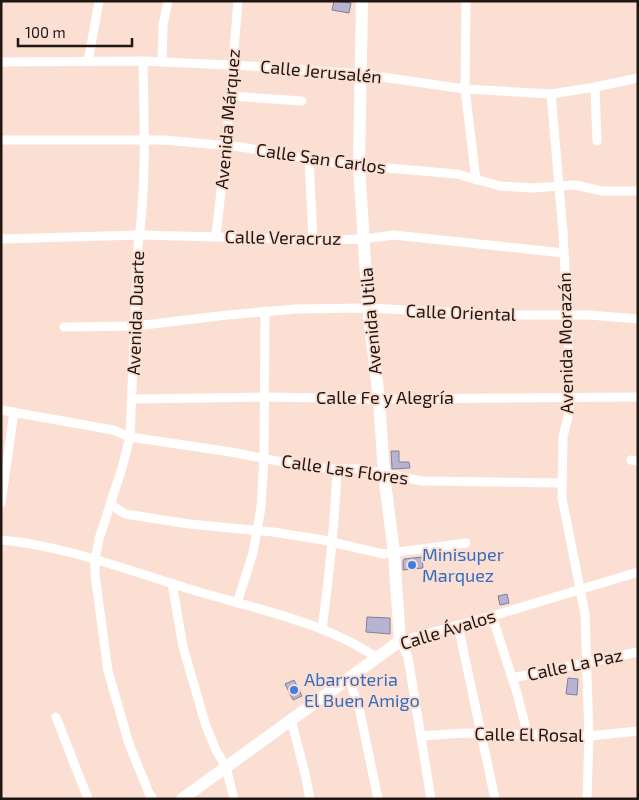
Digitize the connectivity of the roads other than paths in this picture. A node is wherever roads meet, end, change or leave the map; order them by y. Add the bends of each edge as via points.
1 (99, 1) edge
2 (168, 1) edge
3 (238, 1) edge
4 (362, 1) edge
5 (466, 1) edge
6 (143, 61) junction
7 (1, 62) edge
8 (88, 62) junction
9 (162, 62) junction
10 (233, 65) junction
11 (361, 74) junction
12 (638, 78) edge
13 (595, 87) junction
14 (465, 89) junction
15 (551, 94) junction
16 (230, 96) junction
17 (302, 101) dead end
18 (144, 139) junction
19 (1, 140) edge
20 (597, 141) dead end
21 (226, 146) junction
22 (309, 158) junction
23 (359, 166) junction
24 (476, 180) junction
25 (559, 186) junction
26 (638, 191) edge
27 (140, 235) junction
28 (216, 236) junction
29 (1, 239) edge
30 (312, 239) junction
31 (364, 239) junction
32 (564, 253) junction
33 (368, 308) junction
34 (264, 311) junction
35 (567, 314) junction
36 (638, 319) edge
37 (136, 326) junction
38 (64, 327) dead end
39 (264, 397) junction
40 (569, 397) junction
41 (638, 397) edge
42 (132, 399) junction
43 (379, 399) junction
44 (1, 410) edge
45 (14, 412) junction
46 (130, 437) junction
47 (264, 458) junction
48 (337, 470) junction
49 (384, 474) junction
50 (562, 483) junction
51 (1, 503) edge
52 (110, 504) junction
53 (256, 530) junction
54 (1, 540) edge
55 (332, 542) junction
56 (466, 543) dead end
57 (394, 553) junction
58 (95, 560) junction
59 (638, 572) edge
60 (172, 583) junction
61 (580, 590) junction
62 (237, 603) junction
63 (492, 616) junction
64 (458, 626) junction
65 (322, 629) junction
66 (400, 641) junction
67 (638, 652) edge
68 (377, 658) junction
69 (587, 664) junction
70 (349, 678) junction
71 (512, 678) junction
72 (56, 717) dead end
73 (291, 720) junction
74 (638, 731) edge
75 (482, 735) junction
76 (421, 736) junction
77 (528, 736) junction
78 (588, 736) junction
79 (226, 767) junction
80 (88, 799) edge
81 (153, 799) edge
82 (182, 799) edge
83 (234, 799) edge
84 (310, 799) edge
85 (378, 799) edge
86 (431, 799) edge
87 (495, 799) edge
88 (587, 799) edge

1 - 8 street
2 - 9 street via 163,25
3 - 10 street, Avenida Márquez
4 - 11 street, Avenida Utila
5 - 14 street
6 - 8 street, Calle Jerusalén
6 - 9 street, Calle Jerusalén
6 - 18 street, Avenida Duarte
7 - 8 street, Calle Jerusalén
9 - 10 street, Calle Jerusalén
10 - 11 street, Calle Jerusalén
10 - 16 street, Avenida Márquez
11 - 14 street, Calle Jerusalén
11 - 23 street, Avenida Utila
12 - 13 street, Calle Jerusalén
13 - 15 street, Calle Jerusalén
13 - 20 street
14 - 15 street, Calle Jerusalén
14 - 24 street
15 - 25 street, Avenida Morazán
16 - 17 street
16 - 21 street, Avenida Márquez
18 - 19 street, Calle San Carlos
18 - 21 street, Calle San Carlos
18 - 27 street, Avenida Duarte
21 - 22 street, Calle San Carlos
21 - 28 street, Avenida Márquez
22 - 23 street, Calle San Carlos
22 - 30 street
23 - 24 street, Calle San Carlos via 457,174
23 - 31 street, Avenida Utila
24 - 25 street, Calle San Carlos via 500,186
25 - 26 street, Calle San Carlos
25 - 32 street, Avenida Morazán
27 - 28 street, Calle Veracruz
27 - 29 street, Calle Veracruz
27 - 37 street, Avenida Duarte
28 - 30 street, Calle Veracruz
30 - 31 street, Calle Veracruz
31 - 32 street, Calle Veracruz via 394,234
31 - 33 street, Avenida Utila
32 - 35 street, Avenida Morazán
33 - 34 street, Calle Oriental
33 - 35 street, Calle Oriental via 500,316
33 - 43 street, Avenida Utila
34 - 37 street, Calle Oriental
34 - 39 street
35 - 36 street, Calle Oriental
35 - 40 street, Avenida Morazán
37 - 38 street, Calle Oriental
37 - 42 street, Avenida Duarte
39 - 42 street, Calle Fe y Alegría
39 - 43 street, Calle Fe y Alegría
39 - 47 street
40 - 41 street, Calle Fe y Alegría
40 - 43 street, Calle Fe y Alegría
40 - 50 street, Avenida Morazán via 563,437
42 - 46 street, Avenida Duarte
43 - 49 street, Avenida Utila
44 - 45 street, Calle Las Flores
45 - 46 street, Calle Las Flores via 113,430
45 - 51 street
46 - 47 street, Calle Las Flores
46 - 52 street, Avenida Duarte
47 - 48 street, Calle Las Flores
47 - 53 street
48 - 49 street, Calle Las Flores
48 - 55 street
49 - 50 street, Calle Las Flores via 422,480
49 - 57 street, Avenida Utila
50 - 61 street, Avenida Morazán
52 - 53 street via 125,514
52 - 58 street, Avenida Duarte
53 - 55 street
53 - 62 street via 253,553
54 - 58 street
55 - 57 street via 383,554
55 - 65 street
56 - 57 street
57 - 66 street, Avenida Utila
58 - 60 street
58 - 81 street, Avenida Duarte via 108,671 129,744
59 - 61 street, Calle Ávalos
60 - 62 street
60 - 79 street via 194,687 206,726
61 - 63 street, Calle Ávalos
61 - 69 street, Avenida Morazán via 585,614
62 - 65 street
63 - 64 street, Calle Ávalos
63 - 71 street
64 - 66 street, Calle Ávalos
64 - 75 street
65 - 68 street via 359,645
66 - 68 street, Calle Ávalos
66 - 76 street via 408,657
67 - 69 street, Calle La Paz
68 - 70 street, Calle Ávalos
69 - 71 street, Calle La Paz
69 - 78 street, Avenida Morazán
70 - 73 street, Calle Ávalos
70 - 85 street via 360,712
71 - 77 street
72 - 80 street
73 - 79 street, Calle Ávalos
73 - 84 street
74 - 78 street, Calle El Rosal
75 - 76 street, Calle El Rosal
75 - 77 street, Calle El Rosal
75 - 87 street
76 - 86 street
77 - 78 street, Calle El Rosal
78 - 88 street, Avenida Morazán
79 - 82 street, Calle Ávalos
79 - 83 street

